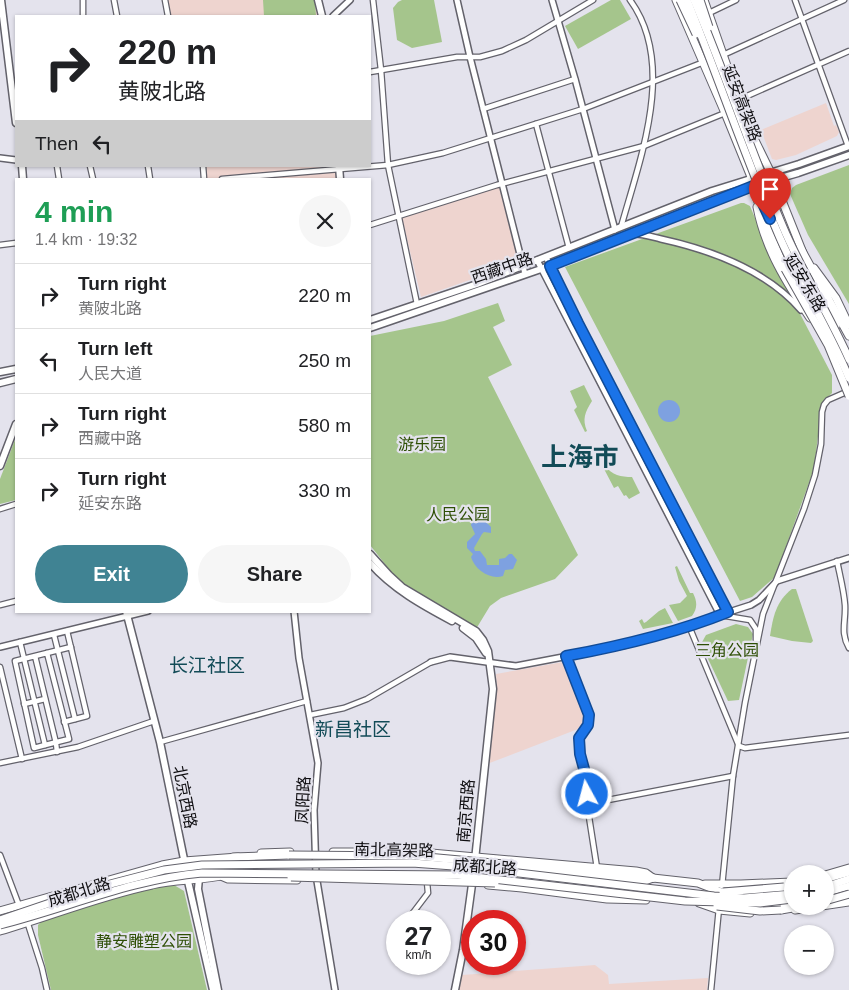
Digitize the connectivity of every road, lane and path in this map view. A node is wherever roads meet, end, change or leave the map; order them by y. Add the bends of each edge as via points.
1 (82, 0) edge
2 (114, 0) edge
3 (165, 0) edge
4 (318, 0) edge
5 (350, 0) edge
6 (373, 0) edge
7 (457, 0) edge
8 (552, 0) edge
9 (593, 0) edge
10 (630, 0) edge
11 (676, 0) edge
12 (682, 0) edge
13 (687, 0) edge
14 (694, 0) edge
15 (736, 0) edge
16 (795, 0) edge
17 (844, 0) edge
18 (0, 2) edge
19 (702, 2) edge
20 (0, 13) edge
21 (709, 13) junction
22 (83, 15) edge
23 (117, 15) edge
24 (168, 15) edge
25 (322, 15) edge
26 (334, 15) edge
27 (802, 20) junction
28 (558, 22) junction
29 (712, 22) junction
30 (849, 51) edge
31 (723, 55) junction
32 (470, 57) junction
33 (8, 60) junction
34 (704, 62) junction
35 (818, 64) junction
36 (381, 70) junction
37 (371, 72) edge
38 (575, 79) junction
39 (653, 81) junction
40 (719, 84) junction
41 (738, 100) junction
42 (483, 109) junction
43 (583, 109) junction
44 (726, 113) junction
45 (15, 115) edge
46 (536, 124) junction
47 (491, 139) junction
48 (644, 146) junction
49 (849, 146) edge
50 (849, 155) edge
51 (0, 158) edge
52 (596, 159) junction
53 (15, 160) edge
54 (388, 165) junction
55 (371, 166) edge
56 (339, 167) edge
57 (549, 172) junction
58 (771, 173) junction
59 (232, 178) edge
60 (773, 181) junction
61 (502, 183) junction
62 (753, 183) junction
63 (399, 217) junction
64 (371, 225) edge
65 (618, 228) junction
66 (629, 234) junction
67 (15, 243) edge
68 (0, 245) edge
69 (569, 248) junction
70 (801, 249) junction
71 (546, 257) junction
72 (537, 260) junction
73 (523, 266) junction
74 (550, 266) junction
75 (541, 269) junction
76 (525, 274) junction
77 (417, 304) junction
78 (819, 316) junction
79 (371, 320) edge
80 (812, 321) junction
81 (849, 325) edge
82 (371, 328) edge
83 (849, 336) edge
84 (849, 350) edge
85 (828, 351) junction
86 (849, 358) edge
87 (15, 369) edge
88 (0, 372) edge
89 (849, 378) edge
90 (15, 380) edge
91 (0, 383) edge
92 (849, 386) edge
93 (847, 394) edge
94 (15, 427) edge
95 (0, 466) edge
96 (15, 504) edge
97 (0, 509) edge
98 (371, 555) edge
99 (849, 558) edge
100 (837, 562) junction
101 (371, 564) edge
102 (777, 581) junction
103 (15, 601) edge
104 (0, 605) edge
105 (728, 612) junction
106 (294, 613) edge
107 (127, 614) edge
108 (720, 615) junction
109 (689, 626) junction
110 (67, 632) junction
111 (54, 635) junction
112 (20, 642) junction
113 (756, 645) junction
114 (0, 647) edge
115 (70, 648) junction
116 (849, 648) edge
117 (58, 650) junction
118 (47, 653) junction
119 (35, 656) junction
120 (566, 656) junction
121 (24, 658) junction
122 (431, 662) joint
123 (490, 663) junction
124 (0, 667) edge
125 (45, 699) junction
126 (34, 701) junction
127 (307, 701) junction
128 (24, 704) junction
129 (310, 715) junction
130 (75, 719) junction
131 (154, 721) junction
132 (64, 722) junction
133 (849, 736) edge
134 (68, 739) junction
135 (160, 742) junction
136 (56, 743) junction
137 (45, 745) junction
138 (739, 746) junction
139 (71, 749) junction
140 (57, 752) junction
141 (22, 759) junction
142 (0, 763) edge
143 (733, 776) junction
144 (588, 804) junction
145 (340, 852) junction
146 (418, 854) junction
147 (0, 855) edge
148 (316, 855) junction
149 (477, 856) junction
150 (234, 857) junction
151 (448, 858) junction
152 (335, 859) junction
153 (427, 859) junction
154 (184, 861) junction
155 (391, 863) junction
156 (471, 865) junction
157 (489, 866) junction
158 (597, 868) junction
159 (848, 870) edge
160 (834, 872) edge
161 (384, 874) junction
162 (458, 875) junction
163 (834, 875) edge
164 (221, 876) junction
165 (200, 878) junction
166 (317, 878) junction
167 (653, 878) junction
168 (849, 878) edge
169 (188, 879) junction
170 (408, 880) junction
171 (441, 880) junction
172 (472, 881) junction
173 (496, 881) junction
174 (427, 882) junction
175 (834, 882) edge
176 (784, 883) edge
177 (512, 886) junction
178 (849, 886) edge
179 (784, 887) edge
180 (722, 888) junction
181 (834, 890) edge
182 (784, 892) edge
183 (693, 893) junction
184 (784, 893) edge
185 (848, 894) edge
186 (627, 898) junction
187 (834, 898) edge
188 (685, 900) junction
189 (784, 900) edge
190 (849, 902) edge
191 (784, 904) edge
192 (834, 904) edge
193 (738, 905) junction
194 (19, 906) junction
195 (720, 907) junction
196 (784, 909) edge
197 (415, 910) edge
198 (784, 910) edge
199 (0, 911) edge
200 (760, 913) junction
201 (0, 920) edge
202 (27, 922) junction
203 (0, 926) edge
204 (0, 931) edge
205 (47, 990) edge
206 (213, 990) edge
207 (218, 990) edge
208 (335, 990) edge
209 (455, 990) edge
210 (711, 990) edge

1 - 22 street
2 - 23 street
3 - 24 street
4 - 25 main road
5 - 26 street
6 - 36 street
7 - 32 street
8 - 28 street
9 - 28 street
10 - 39 street via 643,22
11 - 34 main road, 延安东路
12 - 34 main road, 延安东路 via 698,36
12 - 40 main road, bridge
13 - 40 main road, 延安高架路, bridge
14 - 86 main road, 延安高架路, bridge via 782,225
15 - 21 street
16 - 27 street
17 - 27 street
18 - 33 main road
19 - 21 main road, 延安东路
19 - 29 main road, 延安东路
19 - 84 main road, bridge via 725,71 792,239
20 - 33 main road
21 - 29 main road, 延安东路
27 - 31 street
27 - 35 street
28 - 32 street via 502,51
28 - 38 street
29 - 31 main road, 延安东路
30 - 35 street
31 - 34 street
31 - 41 main road, 延安东路
32 - 36 street
32 - 42 street
33 - 45 main road
34 - 39 street
34 - 44 main road, 延安东路
35 - 41 street
35 - 49 street
36 - 37 street
36 - 54 street
38 - 42 street
38 - 43 street
39 - 43 street
39 - 48 street
40 - 89 main road, 延安高架路, bridge via 780,237
41 - 58 main road, 延安东路 via 754,142
42 - 47 street
43 - 46 street
43 - 52 street
44 - 48 street
44 - 62 main road, 延安东路
46 - 47 street
46 - 57 street
47 - 54 street
47 - 61 street
48 - 52 street
48 - 65 street
49 - 58 main road
50 - 60 main road
51 - 53 street
52 - 57 street
52 - 65 street
54 - 55 street
54 - 63 street
56 - 59 street
57 - 61 street
57 - 69 street
58 - 60 main road, 延安东路
58 - 62 main road
60 - 62 main road
60 - 70 main road, 延安东路
61 - 63 street
61 - 73 street
62 - 65 main road, 西藏中路 via 712,192
62 - 66 main road, 西藏中路
62 - 78 main road, 延安东路 via 789,262
62 - 80 main road, 延安东路 via 760,222 772,254
62 - 93 main road, bridge via 785,269 828,345
63 - 64 street
63 - 77 street
65 - 69 main road, 西藏中路
66 - 74 main road, 西藏中路
66 - 80 street via 692,246 734,264 775,286
67 - 68 street
69 - 71 main road, 西藏中路
70 - 81 main road, 延安东路 via 836,298
70 - 83 main road
70 - 86 main road, 延安东路
71 - 72 main road, 西藏中路
71 - 74 street
72 - 73 main road, 西藏中路
72 - 75 street
73 - 76 street
73 - 77 main road, 西藏中路
74 - 75 main road, 西藏中路
74 - 105 street
75 - 76 main road, 西藏中路
75 - 108 street
76 - 82 main road, 西藏中路
77 - 79 main road, 西藏中路
78 - 85 main road
78 - 92 main road, 延安东路
80 - 85 main road, 延安东路
85 - 93 main road, 延安东路
87 - 88 main road
90 - 91 main road
93 - 102 street via 828,400 824,406 814,475
94 - 95 main road
96 - 97 street
98 - 123 main road, 南京西路 via 402,587 476,631 487,646
99 - 100 street
100 - 102 street
100 - 116 street via 845,605 843,629
101 - 123 main road, 南京西路 via 399,590 473,635
102 - 105 street via 760,600
102 - 113 street
103 - 104 street
105 - 108 street
106 - 127 street, 凤阳路
107 - 110 street
107 - 131 main road, 北京西路
108 - 109 street
108 - 113 street via 750,620 756,629
109 - 120 street via 626,645
109 - 138 street
110 - 111 street
110 - 115 street
111 - 112 street
111 - 117 street
112 - 114 street
112 - 121 street
113 - 138 street
115 - 117 street
115 - 130 street via 87,716
117 - 118 street
117 - 130 street
118 - 119 street
118 - 132 street
119 - 121 street
119 - 125 street
120 - 123 street via 516,666
120 - 144 street via 589,715 588,725 579,738
121 - 126 street
121 - 128 street via 15,661
122 - 123 street via 450,657
122 - 129 street via 367,699
123 - 149 main road, 南京西路 via 493,689
124 - 141 street
125 - 126 street
125 - 136 street
126 - 128 street
126 - 137 street
127 - 129 street, 凤阳路
127 - 135 street
128 - 137 street via 34,748
129 - 148 street, 凤阳路 via 318,763 314,810
130 - 132 street
131 - 135 main road, 北京西路
131 - 139 street
132 - 134 street
133 - 138 street via 746,748
134 - 136 street
134 - 139 street
135 - 154 main road, 北京西路
136 - 137 street
136 - 140 street
138 - 143 street
139 - 140 street
140 - 141 street
141 - 142 street
143 - 144 street
143 - 180 street
144 - 158 street
145 - 146 main road
145 - 148 main road
145 - 152 main road
146 - 149 main road
146 - 150 main road, bridge
146 - 151 main road, bridge
146 - 153 main road
146 - 155 main road, bridge
147 - 194 street
148 - 150 main road via 274,852
148 - 152 main road, 成都北路
148 - 166 street, 凤阳路
149 - 156 main road, 南京西路
149 - 157 main road
149 - 158 main road
150 - 154 main road, 成都北路
151 - 156 main road, bridge
151 - 167 main road, bridge
152 - 153 main road, 成都北路
153 - 156 main road, 成都北路
154 - 169 main road, 北京西路
154 - 194 main road, 成都北路
155 - 156 main road, 南北高架路, bridge
155 - 201 main road, 南北高架路, bridge via 183,867 91,889
156 - 157 main road, 成都北路
156 - 172 main road, 南京西路
156 - 183 main road, 南北高架路, bridge
157 - 167 main road, 成都北路 via 618,880 645,881
158 - 167 main road via 646,873
159 - 160 main road
159 - 163 main road
161 - 162 main road, 南北高架路, bridge
161 - 170 main road, bridge
161 - 203 main road, 南北高架路, bridge via 184,875 94,897
162 - 171 main road, bridge
162 - 188 main road, 南北高架路, bridge
164 - 165 main road, 成都北路
164 - 166 main road
164 - 170 main road, bridge
165 - 169 main road, 成都北路
165 - 207 main road via 198,889
166 - 171 main road, 成都北路
166 - 174 main road
166 - 208 street, 凤阳路
167 - 180 main road, 成都北路
168 - 175 main road
169 - 202 main road, 成都北路 via 94,900
169 - 206 main road, 北京西路
170 - 171 main road, bridge
171 - 172 main road
171 - 174 main road
171 - 186 main road, bridge
172 - 173 main road, 成都北路
172 - 177 main road
172 - 209 main road, 南京西路
173 - 177 main road
173 - 186 main road, 成都北路 via 616,891
174 - 197 street via 428,893
176 - 180 main road
177 - 186 main road via 607,899
178 - 181 main road
179 - 183 main road, bridge
180 - 182 main road, 成都北路
180 - 195 street
183 - 184 main road, 南北高架路, bridge via 744,898
185 - 187 main road, bridge
186 - 195 main road, 成都北路
188 - 189 main road, 南北高架路, bridge via 750,903
188 - 196 main road, bridge via 760,911
190 - 192 main road
191 - 193 main road
193 - 195 main road
193 - 200 main road
194 - 199 main road, 成都北路
194 - 202 street
195 - 200 main road
195 - 210 street
198 - 200 main road
202 - 204 main road, 成都北路
202 - 205 street

